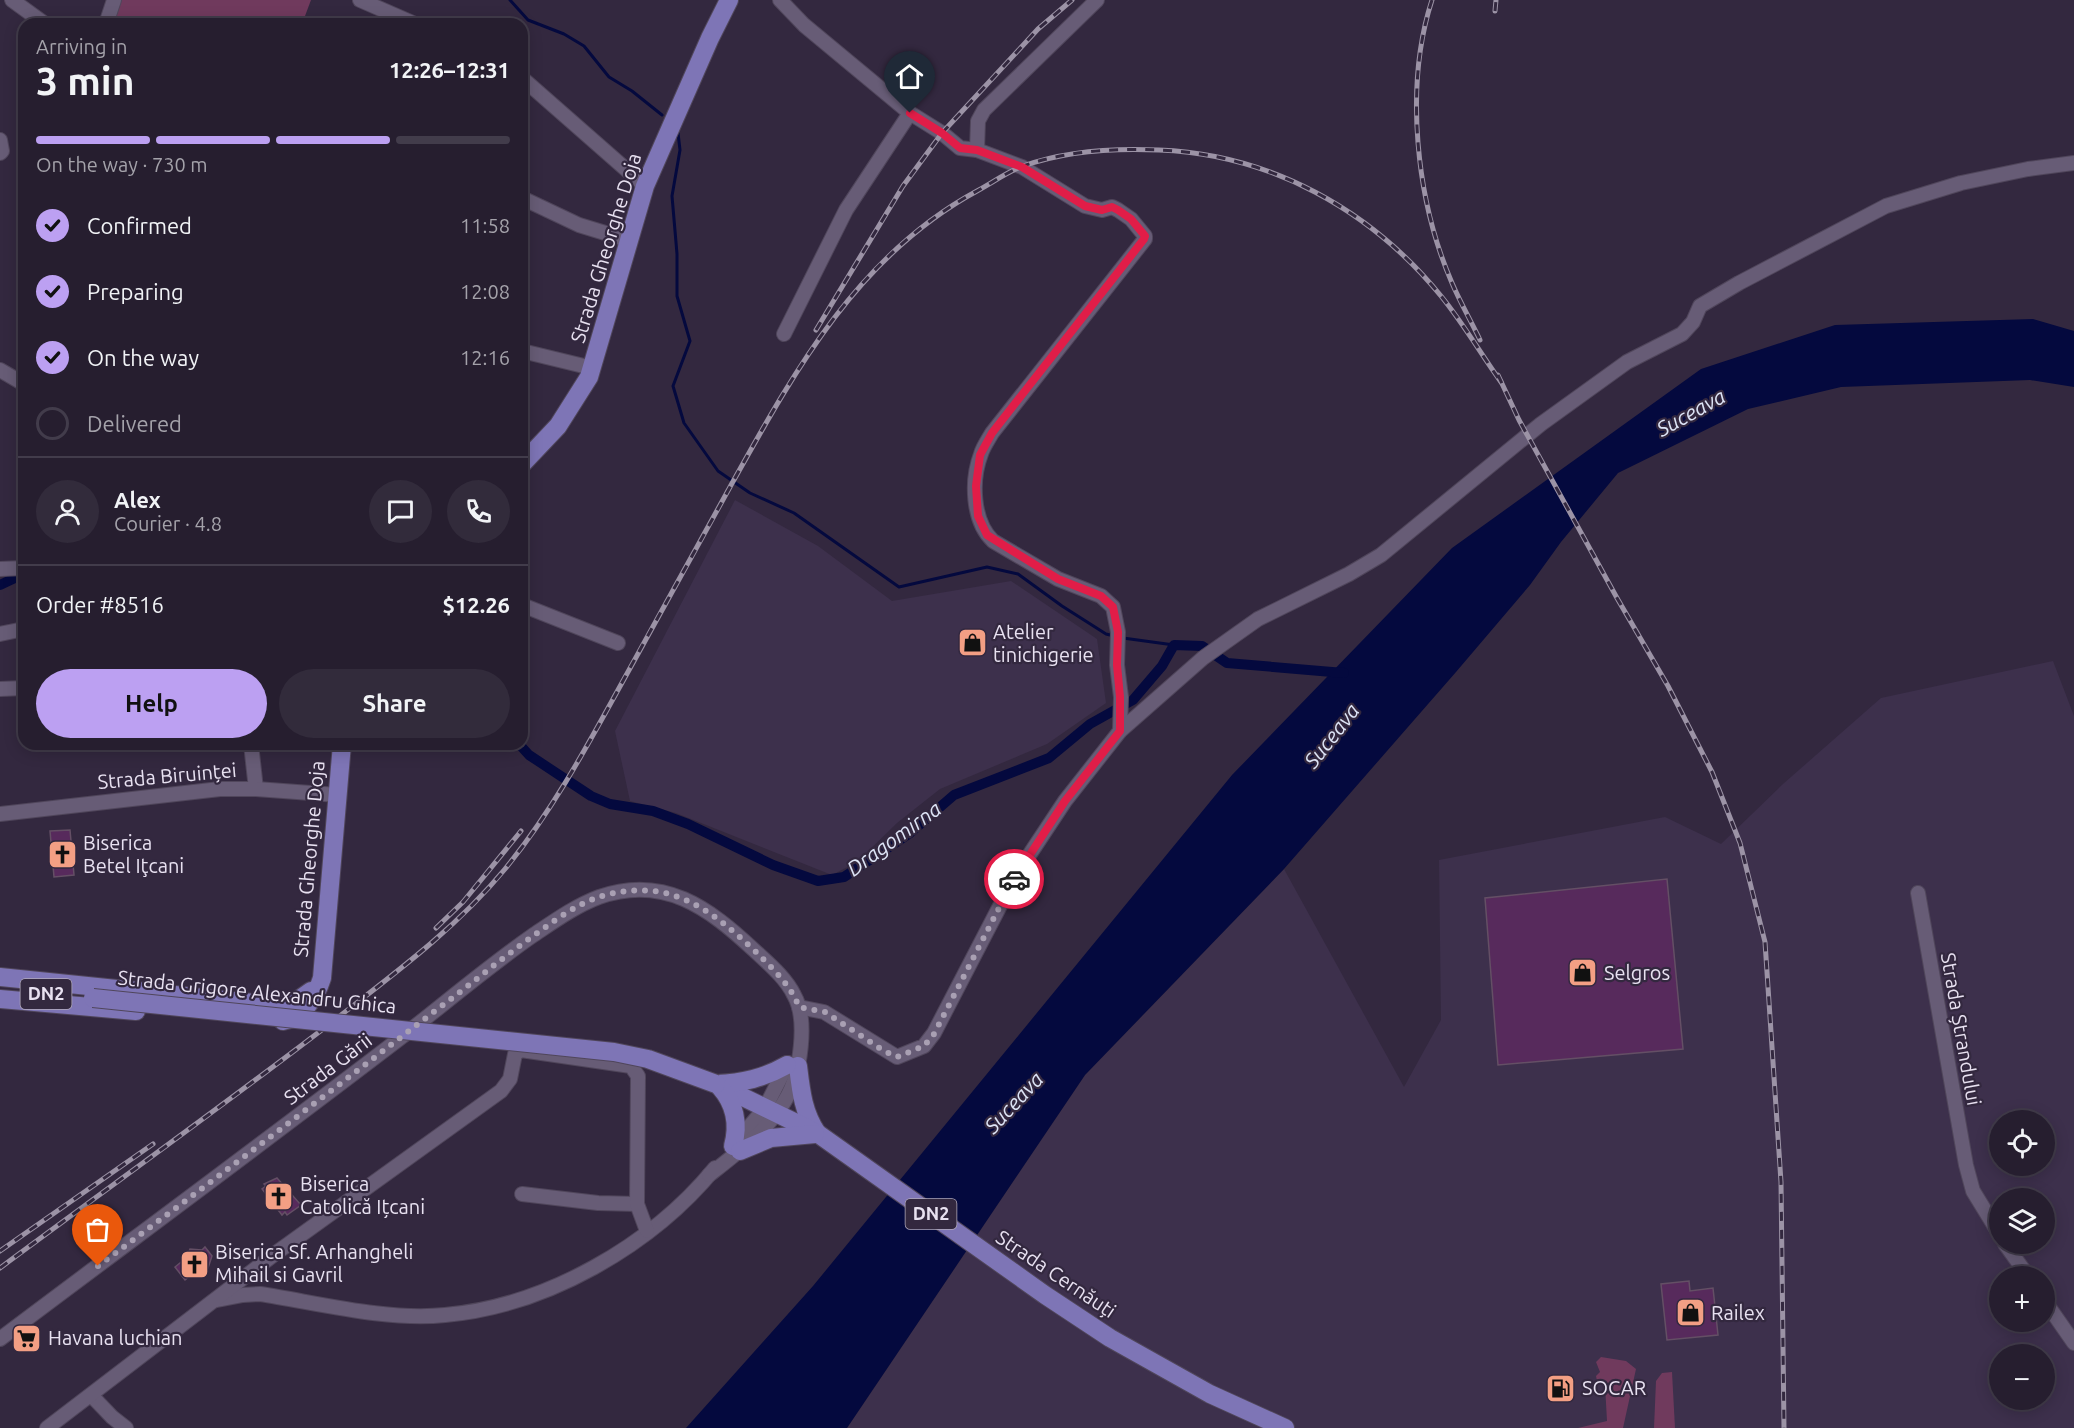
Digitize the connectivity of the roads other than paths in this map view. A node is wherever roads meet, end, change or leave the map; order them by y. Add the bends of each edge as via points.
1 (12, 0) edge
2 (114, 0) edge
3 (360, 0) edge
4 (729, 0) edge
5 (780, 0) edge
6 (1097, 0) edge
7 (37, 18) edge
8 (108, 18) edge
9 (401, 18) edge
10 (528, 83) edge
11 (910, 113) junction
12 (0, 140) edge
13 (977, 150) junction
14 (0, 153) edge
15 (2074, 164) edge
16 (645, 186) junction
17 (528, 201) edge
18 (628, 240) junction
19 (784, 334) dead end
20 (528, 352) edge
21 (592, 368) junction
22 (0, 370) edge
23 (18, 380) edge
24 (528, 453) edge
25 (18, 568) edge
26 (0, 569) edge
27 (528, 607) edge
28 (18, 630) edge
29 (0, 634) edge
30 (618, 643) dead end
31 (18, 688) edge
32 (0, 689) edge
33 (1120, 731) junction
34 (252, 750) edge
35 (342, 750) edge
36 (256, 789) junction
37 (338, 795) junction
38 (0, 814) edge
39 (1918, 892) dead end
40 (0, 977) edge
41 (322, 978) junction
42 (0, 990) edge
43 (0, 999) edge
44 (799, 1007) junction
45 (793, 1065) junction
46 (716, 1084) junction
47 (770, 1111) junction
48 (817, 1133) junction
49 (737, 1148) junction
50 (522, 1194) dead end
51 (637, 1204) junction
52 (1989, 1217) edge
53 (647, 1231) junction
54 (212, 1301) junction
55 (2055, 1316) edge
56 (0, 1339) edge
57 (2074, 1343) edge
58 (92, 1395) junction
59 (47, 1428) edge
60 (126, 1428) edge
61 (1285, 1428) edge

1 - 7 street
2 - 8 street
3 - 9 street
4 - 16 main road, Strada Gheorghe Doja
5 - 11 street via 804,25
6 - 13 street via 984,110 978,121
10 - 16 street
11 - 13 street via 960,148
11 - 19 street via 846,210
12 - 14 street
13 - 33 street via 1022,167 1085,206 1102,210 1112,207 1125,214 1145,236 992,433 980,455 976,486 978,516 987,535 1058,579 1101,596 1113,607 1118,637
15 - 33 street via 1971,181 1886,206 1700,306 1682,334 1627,362 1541,424 1381,555 1258,619 1203,658
16 - 18 main road, Strada Gheorghe Doja
17 - 18 street via 579,225
18 - 21 main road, Strada Gheorghe Doja
20 - 21 street
21 - 24 main road, Strada Gheorghe Doja via 558,426
22 - 23 street
25 - 26 street
27 - 30 street
28 - 29 street
31 - 32 street
33 - 44 street via 1065,801 1016,875 947,1011 924,1046 897,1057 825,1012
34 - 36 street
35 - 37 main road, Strada Gheorghe Doja
36 - 37 street, Strada Biruinței
36 - 38 street, Strada Biruinței via 220,789
37 - 41 main road, Strada Gheorghe Doja
39 - 52 street, Strada Ștrandului via 1966,1165 1973,1191
40 - 41 main road via 273,1005 302,999
41 - 43 main road via 308,1005 284,1021
42 - 46 main road, Strada Grigore Alexandru Ghica / DN2, bridge via 614,1052 648,1059
44 - 45 street, Strada Gării via 800,1042
44 - 56 street, Strada Gării via 794,993 772,968 699,905 654,890 601,896 511,951
45 - 46 main road via 750,1082
45 - 47 street, Strada Gării via 786,1096
45 - 48 main road via 806,1112
46 - 47 main road, Strada Grigore Alexandru Ghica / DN2
46 - 49 main road via 726,1095 735,1118
47 - 48 main road, Strada Grigore Alexandru Ghica / DN2
47 - 49 street, Strada Gării via 754,1140
48 - 49 main road via 771,1138
48 - 61 main road, Strada Cernăuți / DN2 via 1110,1338 1210,1394
49 - 53 street, Strada Gării
50 - 51 street
51 - 53 street
51 - 54 street via 635,1069 521,1050 514,1054 510,1078 501,1091
53 - 54 street, Strada Gării via 609,1259 566,1282 532,1295 445,1315 374,1312 260,1294
54 - 58 street
55 - 57 street
58 - 59 street
58 - 60 street

